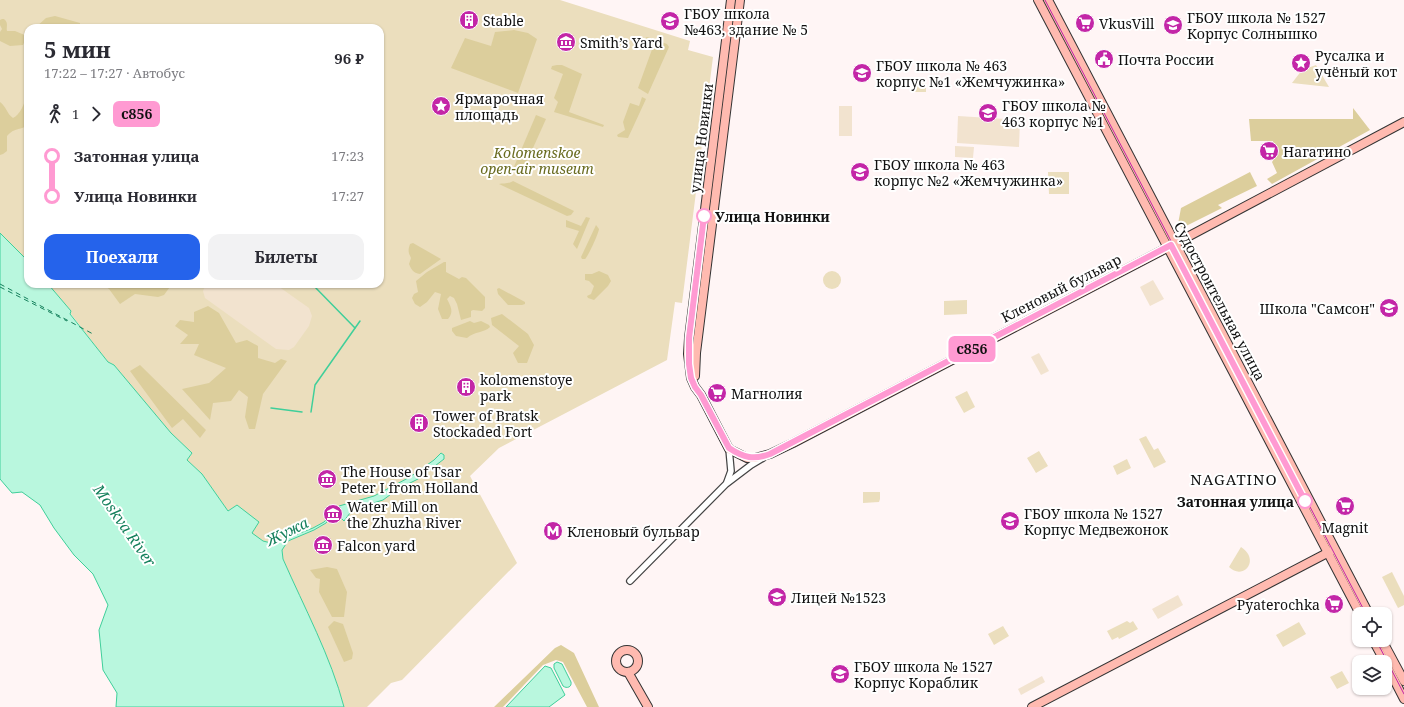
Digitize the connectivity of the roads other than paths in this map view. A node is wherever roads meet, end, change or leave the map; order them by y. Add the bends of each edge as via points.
1 (731, 0) edge
2 (740, 0) edge
3 (1038, 0) edge
4 (1048, 0) edge
5 (1404, 122) edge
6 (1171, 245) junction
7 (693, 309) junction
8 (701, 310) junction
9 (701, 395) junction
10 (729, 448) junction
11 (770, 454) junction
12 (726, 484) junction
13 (1331, 551) junction
14 (630, 581) dead end
15 (1357, 607) edge
16 (1365, 607) edge
17 (1386, 647) edge
18 (632, 670) dead end
19 (1392, 676) edge
20 (1404, 681) edge
21 (1404, 699) edge
22 (648, 707) edge
23 (1032, 707) edge

1 - 7 street, улица Новинки
2 - 8 street, улица Новинки
3 - 6 street, Судостроительная улица
4 - 6 street, Судостроительная улица
5 - 6 street, Кленовый бульвар
6 - 11 street, Кленовый бульвар
6 - 13 street, Судостроительная улица
7 - 8 street via 696,314
7 - 9 street, улица Новинки via 688,346 689,364 691,378
8 - 9 street, улица Новинки via 695,362
9 - 10 street, улица Новинки
10 - 11 street via 746,458
10 - 12 street, улица Новинки via 731,471
11 - 12 street, Кленовый бульвар
12 - 14 street, Кленовый бульвар
13 - 15 street, Судостроительная улица
13 - 16 street, Судостроительная улица
13 - 23 street
17 - 20 street
18 - 22 street via 637,687
19 - 21 street

